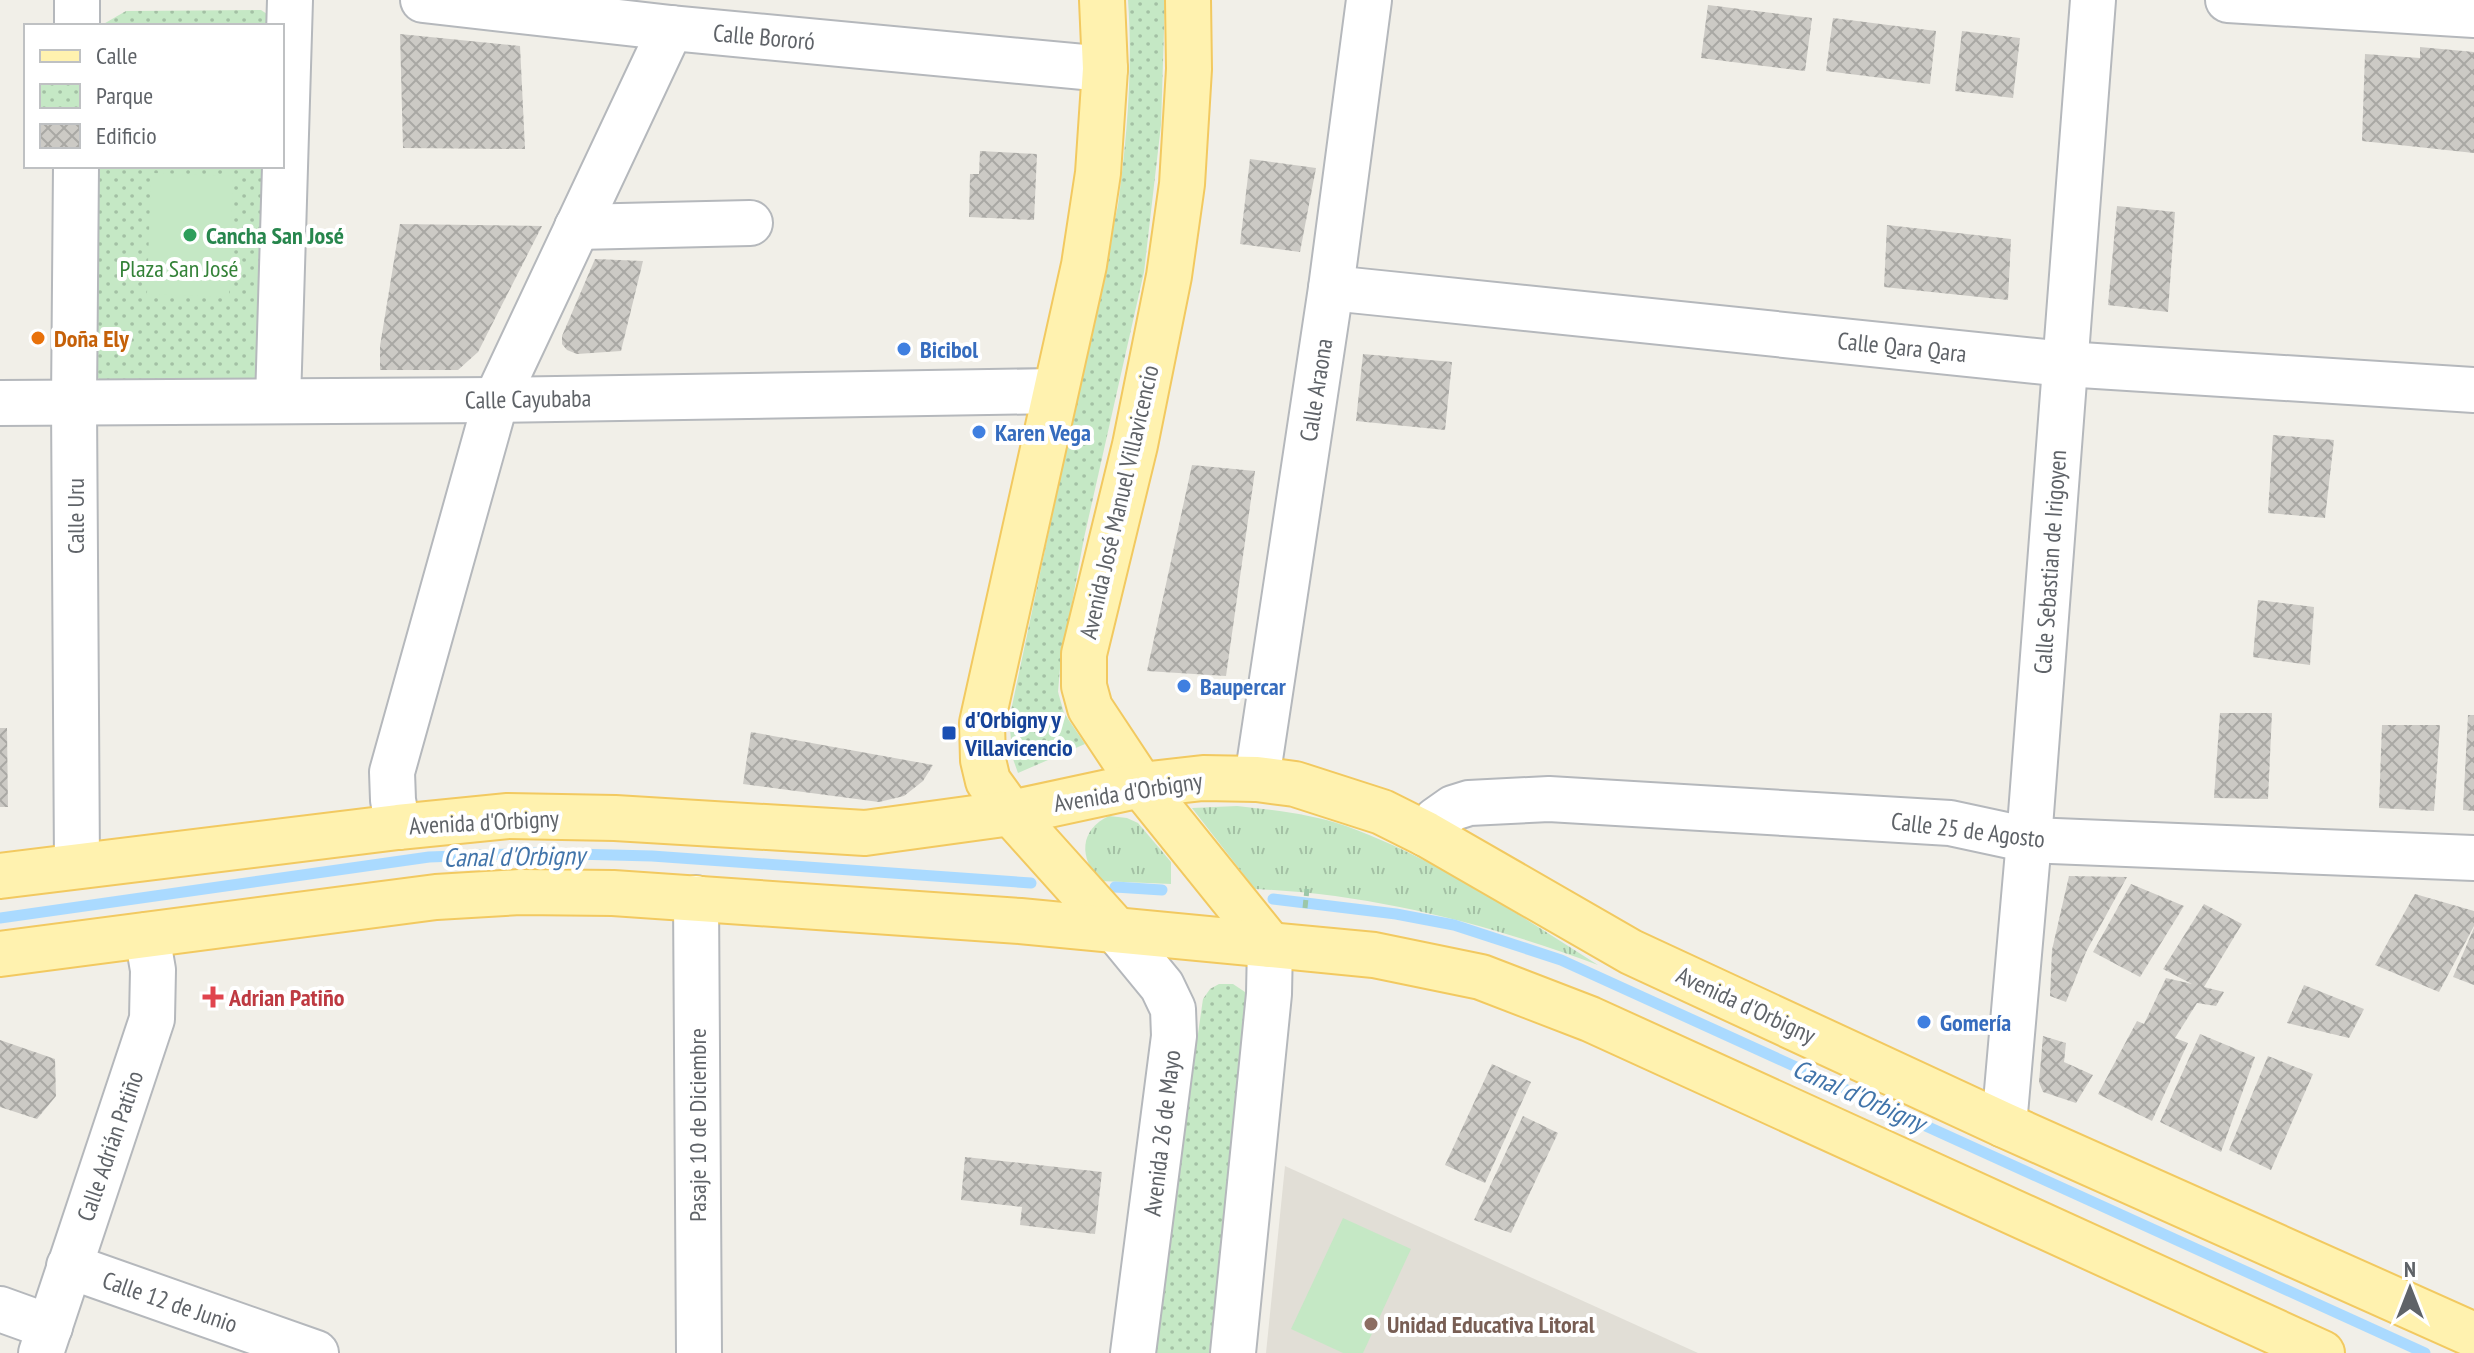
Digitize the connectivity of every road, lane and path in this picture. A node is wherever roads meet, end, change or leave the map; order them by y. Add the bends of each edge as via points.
1 (77, 0) edge
2 (290, 0) edge
3 (423, 0) edge
4 (1102, 0) edge
5 (1188, 0) edge
6 (1369, 0) edge
7 (2093, 0) edge
8 (2228, 0) edge
9 (2474, 15) edge
10 (77, 24) edge
11 (671, 28) junction
12 (1105, 69) junction
13 (76, 168) edge
14 (750, 223) dead end
15 (577, 227) junction
16 (1331, 288) junction
17 (2065, 364) junction
18 (2474, 390) edge
19 (1055, 391) junction
20 (496, 400) junction
21 (278, 401) junction
22 (0, 403) edge
23 (74, 403) junction
24 (1257, 779) junction
25 (1141, 785) junction
26 (1011, 813) junction
27 (398, 827) junction
28 (1426, 834) junction
29 (2029, 840) junction
30 (2474, 858) edge
31 (77, 865) junction
32 (0, 876) edge
33 (1307, 892) dead end
34 (696, 898) junction
35 (1305, 913) dead end
36 (1116, 930) junction
37 (147, 935) junction
38 (1270, 945) junction
39 (0, 954) edge
40 (2004, 1125) junction
41 (69, 1266) junction
42 (0, 1309) edge
43 (2474, 1335) edge
44 (45, 1340) edge
45 (316, 1353) edge
46 (699, 1353) edge
47 (1133, 1353) edge
48 (1233, 1353) edge
49 (2322, 1353) edge

1 - 10 street
2 - 21 street
3 - 11 street, Calle Bororó
4 - 12 main road
5 - 25 main road, Avenida José Manuel Villavicencio via 1183,169 1169,276 1084,654 1090,708
6 - 16 street, Calle Araona
7 - 17 street, Calle Sebastian de Irigoyen
8 - 9 street
11 - 12 street, Calle Bororó
11 - 15 street
12 - 19 main road via 1087,250
13 - 23 street, Calle Uru
14 - 15 street
15 - 20 street
16 - 17 street, Calle Qara Qara
16 - 24 street, Calle Araona
17 - 18 street, Calle Qara Qara
17 - 29 street, Calle Sebastian de Irigoyen
19 - 20 street, Calle Cayubaba
19 - 26 main road via 982,723 988,781
20 - 21 street, Calle Cayubaba
20 - 27 street via 392,772
21 - 23 street, Calle Cayubaba
22 - 23 street, Calle Cayubaba
23 - 31 street, Calle Uru
24 - 25 main road, Avenida d'Orbigny
24 - 28 main road, Avenida d'Orbigny via 1295,784 1382,812
25 - 26 main road, Avenida d'Orbigny
25 - 38 main road, Avenida José Manuel Villavicencio
26 - 27 main road, Avenida d'Orbigny via 865,833 508,816
26 - 36 main road
27 - 31 main road, Avenida d'Orbigny
28 - 29 street, Calle 25 de Agosto via 1436,820 1469,803 1549,799 1950,823
28 - 40 main road, Avenida d'Orbigny via 1631,952
29 - 30 street, Calle 25 de Agosto
29 - 40 street, Calle Sebastian de Irigoyen
31 - 32 main road, Avenida d'Orbigny
33 - 35 path
34 - 36 main road
34 - 37 main road via 520,892 436,897
34 - 46 street, Pasaje 10 de Diciembre
36 - 38 main road
36 - 47 street, Avenida 26 de Mayo via 1162,986 1173,1009 1174,1036
37 - 39 main road
37 - 41 street, Calle Adrián Patiño via 152,1019
38 - 48 street
38 - 49 main road via 1433,966 1526,993
40 - 43 main road, Avenida d'Orbigny
41 - 44 street, Calle Adrián Patiño
41 - 45 street, Calle 12 de Junio
42 - 44 street

